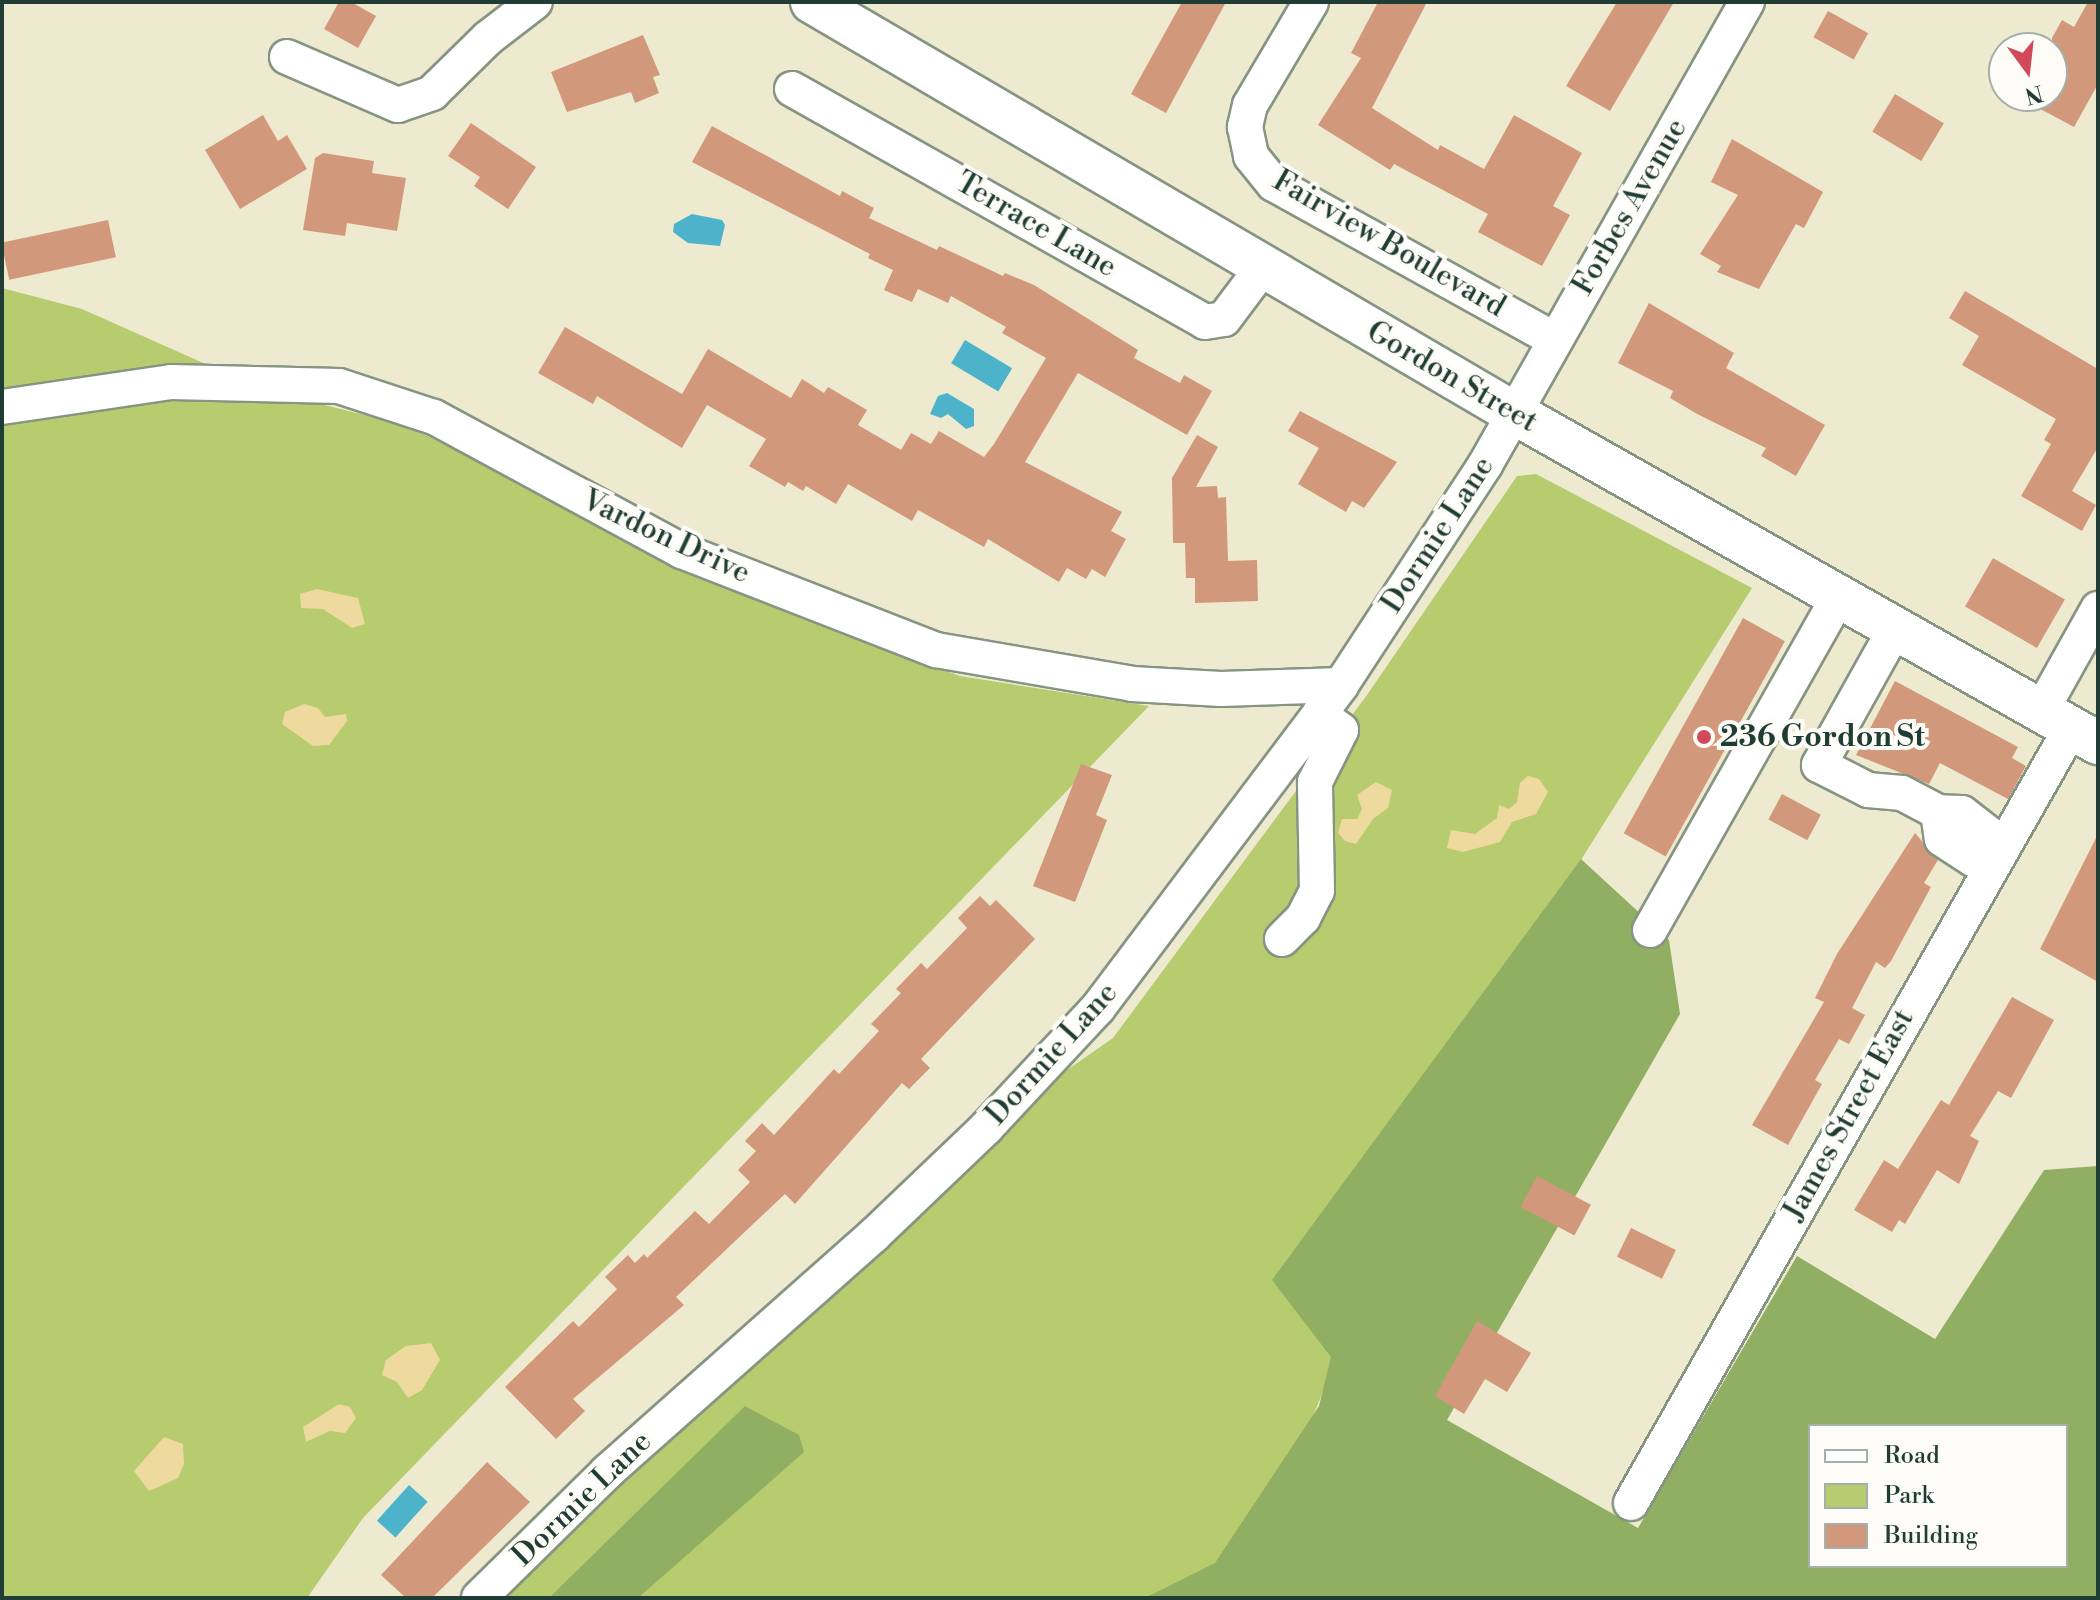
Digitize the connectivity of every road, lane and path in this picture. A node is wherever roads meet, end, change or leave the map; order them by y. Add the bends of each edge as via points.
1 (535, 2) edge
2 (812, 2) edge
3 (1311, 2) edge
4 (1747, 2) edge
5 (287, 57) dead end
6 (792, 89) dead end
7 (1263, 267) junction
8 (1555, 340) junction
9 (2, 407) edge
10 (1514, 413) junction
11 (1839, 596) junction
12 (2098, 609) edge
13 (1895, 629) junction
14 (1341, 685) junction
15 (1319, 714) junction
16 (2070, 727) edge
17 (1997, 856) junction
18 (1650, 930) dead end
19 (1282, 939) dead end
20 (1631, 1503) dead end
21 (479, 1598) edge

1 - 5 street via 488,38 432,93 398,105
2 - 7 main road, Gordon Street
3 - 8 street, Fairview Boulevard via 1250,105 1245,127 1251,156 1274,184
4 - 8 street, Forbes Avenue
6 - 7 street, Terrace Lane via 1205,322 1224,319
7 - 10 main road, Gordon Street
8 - 10 street, Forbes Avenue
9 - 14 street, Vardon Drive via 171,382 339,386 434,417 682,551 936,650 1132,684 1221,689
10 - 11 main road, Gordon Street
10 - 14 street, Dormie Lane
11 - 13 main road, Gordon Street
11 - 18 street
12 - 16 street, James Street East
13 - 16 main road, Gordon Street
13 - 17 street via 1819,765 1868,790 1902,793 1938,812 1942,839 1973,859
14 - 15 street, Dormie Lane
15 - 19 street via 1341,730 1315,782 1317,891 1303,918
15 - 21 street, Dormie Lane via 1098,1008 986,1128 607,1472
16 - 17 street, James Street East
17 - 20 street, James Street East

